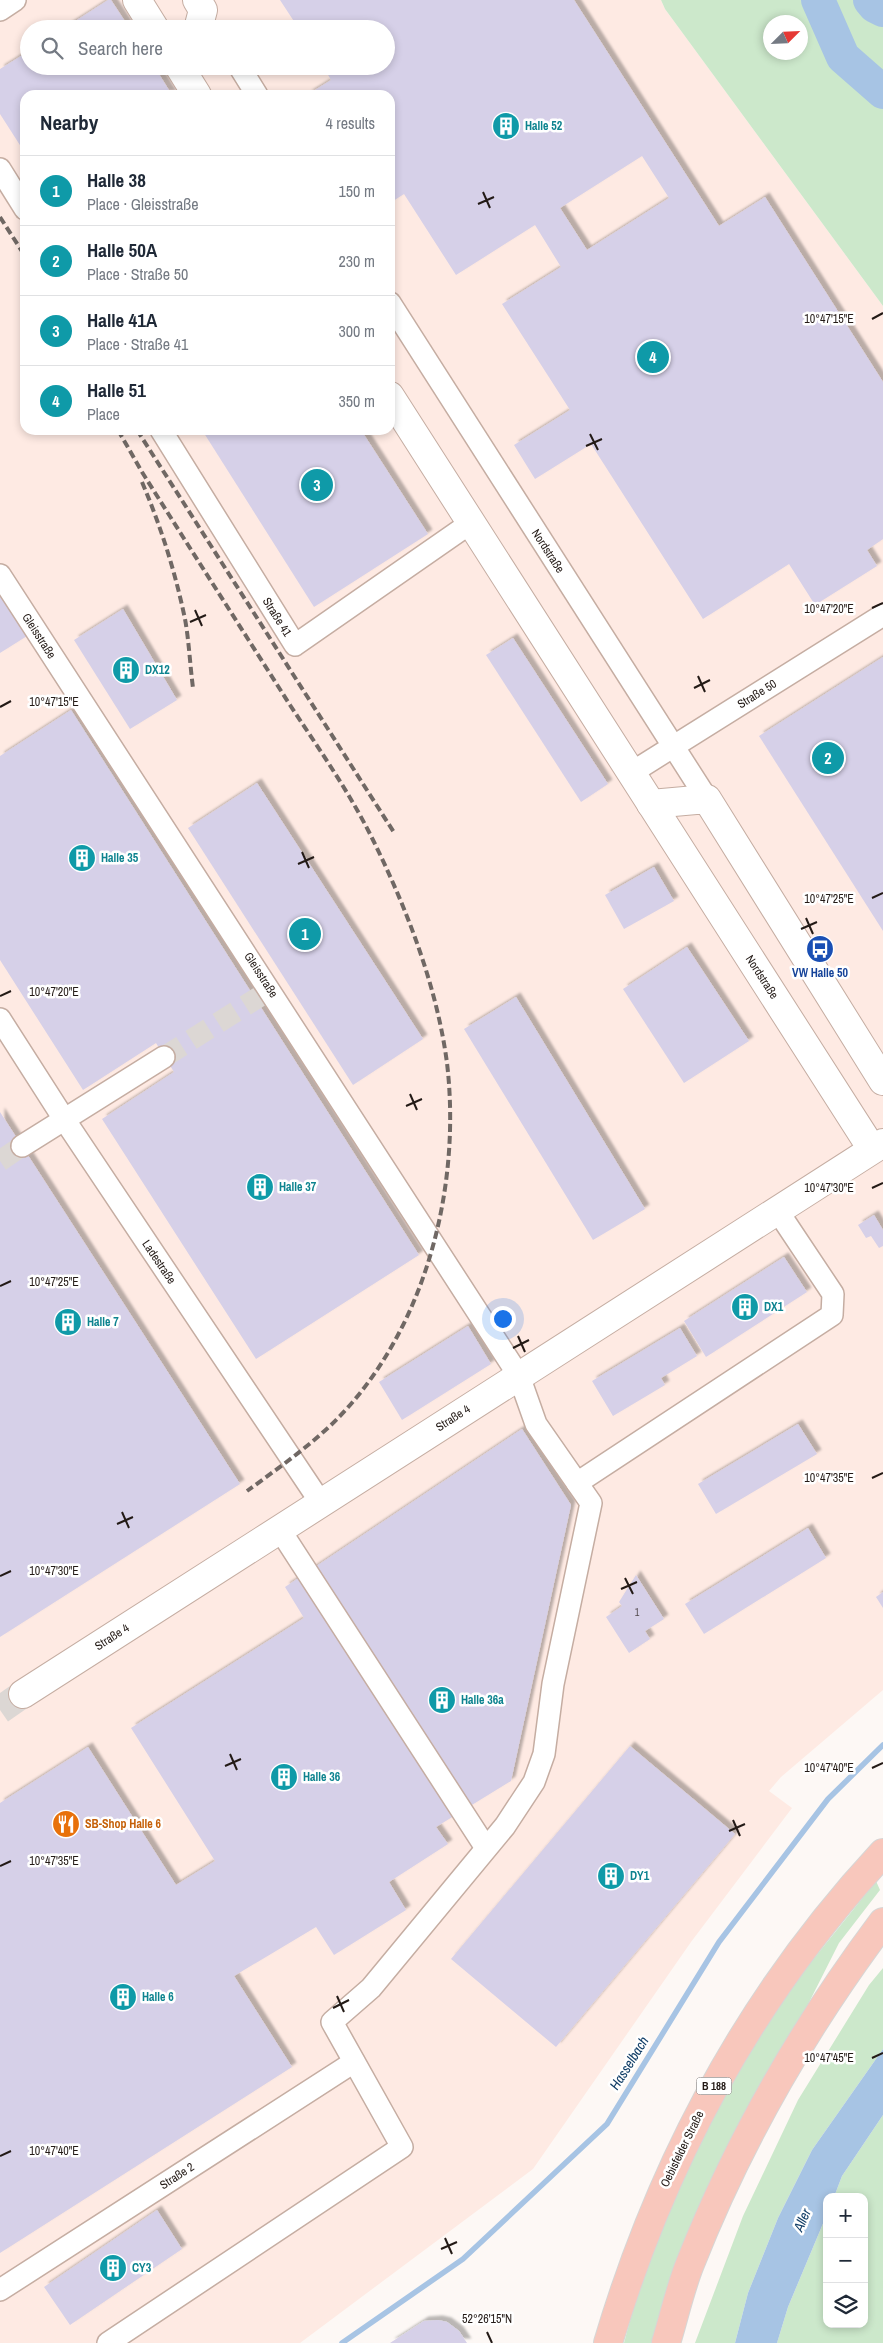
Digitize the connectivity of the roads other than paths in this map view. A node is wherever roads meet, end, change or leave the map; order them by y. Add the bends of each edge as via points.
1 (16, 0) edge
2 (137, 0) edge
3 (0, 10) edge
4 (149, 20) edge
5 (245, 75) edge
6 (254, 90) edge
7 (0, 169) edge
8 (20, 201) edge
9 (395, 311) edge
10 (395, 404) edge
11 (165, 435) edge
12 (472, 522) junction
13 (0, 575) edge
14 (883, 615) edge
15 (673, 746) junction
16 (631, 773) junction
17 (707, 799) junction
18 (651, 804) junction
19 (0, 1019) edge
20 (164, 1057) tunnel mouth
21 (883, 1081) edge
22 (64, 1119) junction
23 (22, 1146) tunnel mouth
24 (878, 1146) edge
25 (777, 1210) junction
26 (519, 1376) junction
27 (578, 1483) junction
28 (321, 1504) junction
29 (280, 1530) junction
30 (24, 1694) tunnel mouth
31 (486, 1848) junction
32 (883, 1853) edge
33 (883, 1922) edge
34 (354, 2062) junction
35 (0, 2290) edge
36 (108, 2343) edge
37 (608, 2343) edge
38 (666, 2343) edge

1 - 3 street
2 - 4 street
5 - 6 street
7 - 8 street
9 - 15 street, Nordstraße
10 - 12 street, Nordstraße
11 - 12 street, Straße 41 via 295,645
12 - 16 street, Nordstraße
13 - 26 street, Gleisstraße
14 - 15 street, Straße 50
15 - 16 street, Straße 50
15 - 17 street, Nordstraße
16 - 18 street, Nordstraße
17 - 18 street
17 - 21 street, Nordstraße
18 - 24 street, Nordstraße
19 - 22 street, Ladestraße
20 - 22 street
22 - 23 street
22 - 28 street, Ladestraße
24 - 25 street, Straße 4
25 - 26 street, Straße 4
25 - 27 street via 833,1294 832,1314
26 - 27 street, Gleisstraße via 536,1424
26 - 28 street, Straße 4
27 - 31 street, Gleisstraße via 591,1503 553,1684 544,1754 534,1782
28 - 29 street, Straße 4
29 - 30 street, Straße 4
29 - 31 street
31 - 34 street, Gleisstraße via 371,1988 332,2022
32 - 37 main road, Oebisfelder Straße / B 188 via 789,1967 738,2044 694,2120 656,2203 627,2279
33 - 38 main road via 804,2038 757,2118 690,2264
34 - 35 street, Straße 2
34 - 36 street via 402,2147

